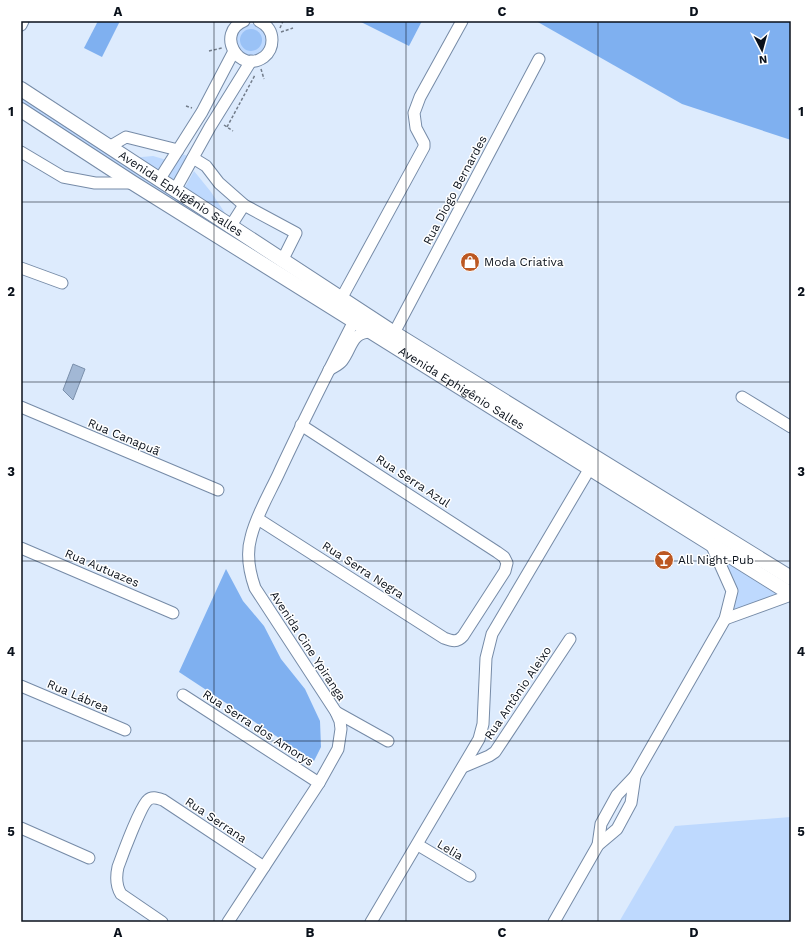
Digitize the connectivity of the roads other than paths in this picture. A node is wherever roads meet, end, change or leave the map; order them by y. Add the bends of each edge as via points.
1 (23, 21) edge
2 (243, 21) edge
3 (462, 21) edge
4 (264, 23) edge
5 (21, 25) edge
6 (229, 49) junction
7 (539, 59) dead end
8 (251, 61) junction
9 (21, 89) edge
10 (21, 110) edge
11 (109, 147) junction
12 (178, 150) junction
13 (21, 152) edge
14 (193, 158) junction
15 (159, 180) junction
16 (133, 183) junction
17 (175, 190) junction
18 (244, 205) junction
19 (230, 227) junction
20 (282, 261) junction
21 (21, 268) edge
22 (62, 283) dead end
23 (341, 299) junction
24 (354, 322) junction
25 (371, 332) junction
26 (394, 333) junction
27 (329, 370) junction
28 (742, 397) dead end
29 (21, 407) edge
30 (301, 425) junction
31 (791, 427) edge
32 (590, 468) junction
33 (218, 490) dead end
34 (258, 519) junction
35 (711, 544) junction
36 (21, 548) edge
37 (791, 578) edge
38 (791, 594) edge
39 (173, 613) dead end
40 (725, 619) junction
41 (570, 639) dead end
42 (455, 641) joint
43 (21, 686) edge
44 (183, 695) dead end
45 (336, 712) junction
46 (125, 730) dead end
47 (388, 741) dead end
48 (463, 767) junction
49 (635, 776) junction
50 (319, 783) junction
51 (21, 828) edge
52 (598, 844) junction
53 (418, 845) junction
54 (89, 858) dead end
55 (264, 867) junction
56 (470, 876) dead end
57 (162, 922) edge
58 (228, 922) edge
59 (371, 922) edge
60 (554, 922) edge

1 - 5 street
2 - 6 street via 232,32
3 - 23 street via 420,97 414,113 416,128 424,145
4 - 8 street via 272,37 270,49 262,58
6 - 8 street via 241,59
6 - 12 street via 202,112
7 - 26 street, Rua Diogo Bernardes
8 - 14 street
9 - 11 main road, Avenida Ephigênio Salles
10 - 16 main road, Avenida Ephigênio Salles
11 - 12 street via 126,137
11 - 15 main road, Avenida Ephigênio Salles
12 - 15 street
13 - 16 street, Avenida Ephigênio Salles via 64,177 95,183
14 - 17 street
14 - 18 street via 206,166 219,183
15 - 17 main road, Avenida Ephigênio Salles
16 - 24 main road, Avenida Ephigênio Salles
17 - 19 main road, Avenida Ephigênio Salles
18 - 19 street
18 - 20 street via 296,233
19 - 20 main road, Avenida Ephigênio Salles
20 - 23 main road, Avenida Ephigênio Salles
21 - 22 street
23 - 26 main road, Avenida Ephigênio Salles
24 - 25 main road, Avenida Ephigênio Salles
24 - 27 street, Avenida Cine Ypiranga
25 - 27 street, Avenida Cine Ypiranga via 356,337 342,362
25 - 32 main road, Avenida Ephigênio Salles
26 - 37 main road, Avenida Ephigênio Salles
27 - 30 street, Avenida Cine Ypiranga
28 - 31 street
29 - 33 street, Rua Canapuã
30 - 34 street, Avenida Cine Ypiranga
30 - 42 street, Rua Serra Azul via 504,557 507,563 505,571 463,636
32 - 35 main road, Avenida Ephigênio Salles
32 - 48 street via 492,634 484,669 482,731
34 - 42 street, Rua Serra Negra via 444,638
34 - 45 street, Avenida Cine Ypiranga via 249,549 250,574 255,588
35 - 38 main road, Avenida Ephigênio Salles
35 - 40 street via 732,591
36 - 39 street, Rua Autuazes
38 - 40 street
40 - 49 street
41 - 48 street, Rua Antônio Aleixo via 495,752
43 - 46 street, Rua Lábrea
44 - 50 street, Rua Serra dos Amorys
45 - 47 street
45 - 50 street, Avenida Cine Ypiranga via 341,728 338,749
48 - 53 street
49 - 52 street via 617,794 601,824
49 - 52 street via 631,803 617,830
50 - 55 street, Avenida Cine Ypiranga
51 - 54 street
52 - 60 street
53 - 56 street, Lelia
53 - 59 street
55 - 57 street, Rua Serrana via 162,800 153,797 149,799 145,802 118,867 117,882 121,894
55 - 58 street, Avenida Cine Ypiranga

